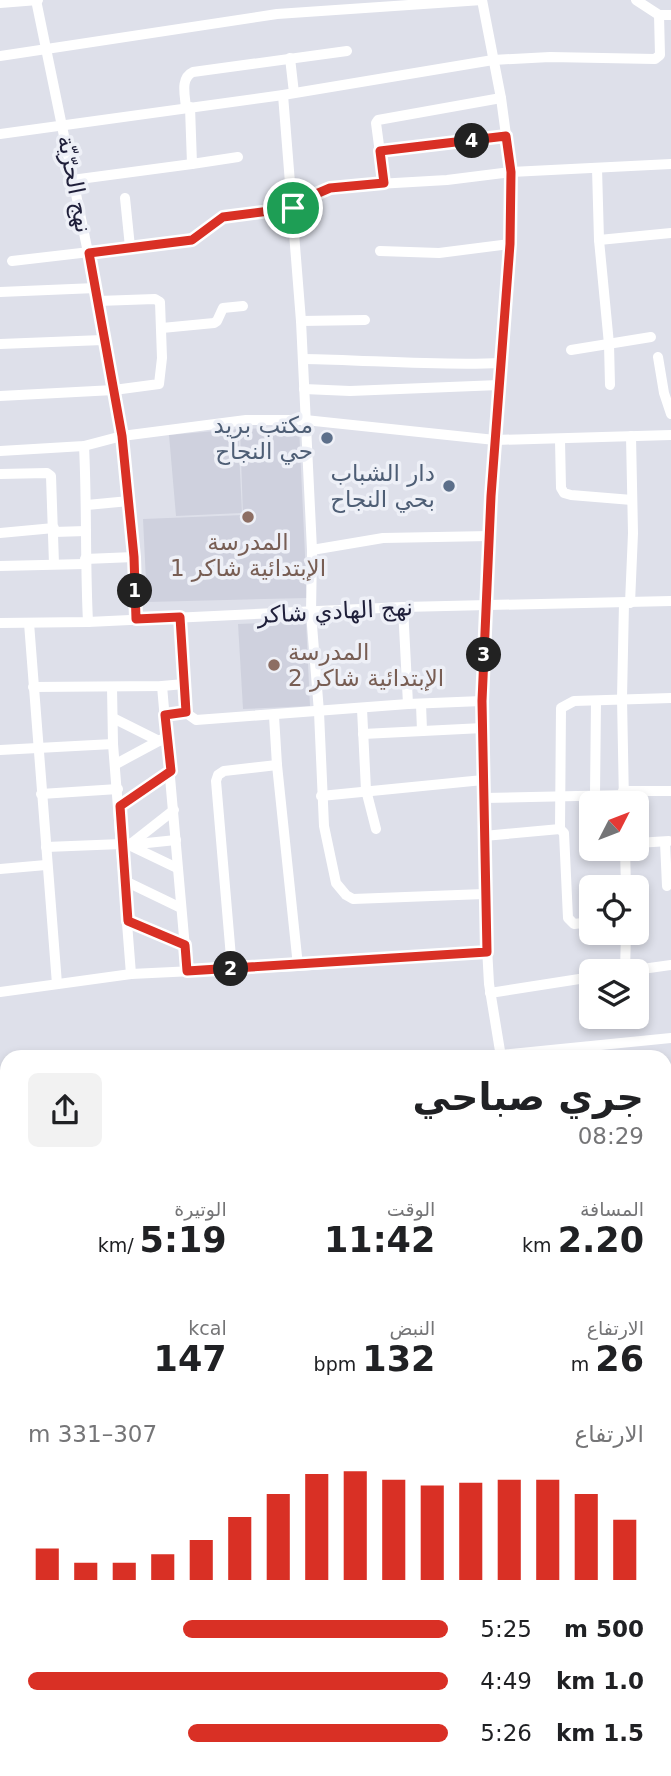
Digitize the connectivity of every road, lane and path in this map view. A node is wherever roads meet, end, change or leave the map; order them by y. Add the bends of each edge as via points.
1 (36, 0) edge
2 (482, 0) edge
3 (636, 0) edge
4 (0, 3) edge
5 (665, 15) edge
6 (47, 50) junction
7 (347, 51) dead end
8 (0, 56) edge
9 (290, 58) junction
10 (493, 60) junction
11 (288, 94) junction
12 (501, 98) junction
13 (188, 107) junction
14 (63, 125) junction
15 (0, 134) edge
16 (506, 136) junction
17 (380, 151) junction
18 (238, 157) dead end
19 (192, 164) junction
20 (671, 164) edge
21 (597, 167) junction
22 (511, 172) junction
23 (72, 180) junction
24 (384, 183) junction
25 (125, 198) dead end
26 (293, 208) junction
27 (671, 233) edge
28 (598, 240) junction
29 (510, 244) junction
30 (130, 247) junction
31 (380, 251) dead end
32 (89, 253) junction
33 (12, 261) dead end
34 (96, 288) junction
35 (0, 292) edge
36 (98, 301) junction
37 (243, 306) dead end
38 (365, 320) dead end
39 (301, 321) junction
40 (162, 328) junction
41 (651, 337) dead end
42 (103, 340) junction
43 (0, 344) edge
44 (608, 344) junction
45 (571, 350) dead end
46 (658, 357) dead end
47 (303, 359) junction
48 (501, 363) junction
49 (610, 384) dead end
50 (499, 385) junction
51 (304, 389) junction
52 (114, 390) junction
53 (0, 396) edge
54 (671, 414) edge
55 (305, 420) junction
56 (671, 435) edge
57 (122, 436) junction
58 (631, 436) junction
59 (495, 440) junction
60 (560, 440) junction
61 (84, 446) junction
62 (0, 451) edge
63 (0, 474) edge
64 (632, 499) junction
65 (129, 502) junction
66 (87, 505) junction
67 (54, 530) junction
68 (86, 531) junction
69 (0, 533) edge
70 (490, 536) junction
71 (312, 550) junction
72 (134, 557) junction
73 (85, 561) junction
74 (54, 564) junction
75 (0, 566) edge
76 (671, 601) edge
77 (627, 603) junction
78 (485, 606) junction
79 (403, 607) junction
80 (312, 613) junction
81 (180, 617) junction
82 (136, 619) junction
83 (88, 622) junction
84 (0, 624) edge
85 (29, 624) junction
86 (184, 684) junction
87 (162, 686) junction
88 (33, 687) junction
89 (112, 687) junction
90 (622, 698) junction
91 (671, 698) edge
92 (482, 701) junction
93 (596, 701) junction
94 (408, 704) junction
95 (421, 704) junction
96 (362, 709) junction
97 (186, 712) junction
98 (319, 712) junction
99 (165, 715) junction
100 (274, 716) junction
101 (113, 718) junction
102 (483, 728) junction
103 (422, 731) junction
104 (363, 734) junction
105 (163, 738) junction
106 (114, 744) junction
107 (37, 748) junction
108 (0, 750) edge
109 (116, 764) junction
110 (277, 765) junction
111 (171, 771) junction
112 (483, 779) junction
113 (118, 789) junction
114 (366, 790) junction
115 (595, 791) edge
116 (624, 791) edge
117 (671, 792) edge
118 (41, 794) junction
119 (649, 794) edge
120 (321, 796) junction
121 (579, 796) edge
122 (561, 797) junction
123 (484, 798) junction
124 (120, 806) junction
125 (174, 810) junction
126 (376, 829) dead end
127 (560, 829) junction
128 (484, 836) junction
129 (176, 840) junction
130 (668, 841) edge
131 (649, 842) edge
132 (128, 844) junction
133 (46, 847) junction
134 (46, 865) junction
135 (177, 868) junction
136 (0, 869) edge
137 (125, 881) junction
138 (667, 886) dead end
139 (484, 894) junction
140 (181, 908) junction
141 (128, 921) junction
142 (579, 923) edge
143 (185, 945) junction
144 (487, 952) junction
145 (298, 966) junction
146 (670, 968) edge
147 (232, 969) junction
148 (649, 969) edge
149 (187, 971) junction
150 (131, 974) junction
151 (579, 979) edge
152 (57, 984) junction
153 (0, 992) edge
154 (490, 993) junction
155 (671, 1038) edge
156 (500, 1050) edge
157 (558, 1050) edge

1 - 4 street
1 - 6 street, نهج الحرّيّة
2 - 6 street via 278,14
2 - 10 street
3 - 5 street
5 - 10 street via 656,58
6 - 8 street
6 - 14 street, نهج الحرّيّة
7 - 9 street
9 - 11 street
9 - 13 street via 189,74 185,79
10 - 11 street
10 - 12 street
11 - 13 street
11 - 26 street
12 - 16 street
12 - 17 street via 378,120
13 - 14 street
13 - 19 street
14 - 15 street
14 - 23 street, نهج الحرّيّة
16 - 17 street
16 - 22 street
17 - 24 street
18 - 19 street
19 - 23 street
20 - 21 street
21 - 22 street
21 - 28 street
22 - 24 street
22 - 29 street
23 - 32 street, نهج الحرّيّة
24 - 26 street via 330,188
25 - 30 street
26 - 30 street via 223,217 192,240
26 - 39 street
27 - 28 street
28 - 44 street
29 - 31 street via 439,253
29 - 48 street
30 - 32 street
32 - 33 street
32 - 34 street, نهج الحرّيّة
34 - 35 street
34 - 36 street, نهج الحرّيّة
36 - 40 street via 157,300
36 - 42 street, نهج الحرّيّة
37 - 40 street via 223,308 214,323
38 - 39 street
39 - 47 street
40 - 52 street via 160,383
41 - 44 street
42 - 43 street
42 - 52 street, نهج الحرّيّة
44 - 45 street
44 - 49 street
46 - 54 street
47 - 48 street
47 - 51 street
48 - 50 street
50 - 51 street
50 - 59 street
51 - 55 street
52 - 53 street
52 - 57 street, نهج الحرّيّة
55 - 57 street via 246,420
55 - 59 street
55 - 71 street
56 - 58 street
57 - 61 street
57 - 65 street, نهج الحرّيّة
58 - 60 street
58 - 64 street
59 - 60 street
59 - 70 street
60 - 64 street via 564,493
61 - 62 street
61 - 66 street
63 - 67 street via 50,474
64 - 77 street
65 - 66 street
65 - 72 street, نهج الحرّيّة
66 - 68 street
67 - 68 street
67 - 69 street
67 - 74 street
68 - 73 street
70 - 71 street via 383,538
70 - 78 street
71 - 80 street
72 - 73 street
72 - 82 street, نهج الحرّيّة
73 - 74 street
73 - 83 street
74 - 75 street
76 - 77 street, نهج الهادي شاكر
77 - 78 street, نهج الهادي شاكر
77 - 90 street
78 - 79 street, نهج الهادي شاكر
78 - 92 street
79 - 80 street, نهج الهادي شاكر
79 - 94 street
80 - 81 street, نهج الهادي شاكر
80 - 98 street
81 - 82 street, نهج الهادي شاكر
81 - 86 street
82 - 83 street, نهج الهادي شاكر
83 - 85 street, نهج الهادي شاكر
84 - 85 street, نهج الهادي شاكر
85 - 88 street
86 - 87 street
86 - 97 street
87 - 89 street
87 - 99 street
88 - 89 street
88 - 107 street
89 - 101 street
90 - 91 street
90 - 93 street
90 - 116 street
92 - 95 street
92 - 102 street
93 - 115 street
93 - 122 street via 570,702 561,708
94 - 95 street
94 - 96 street
95 - 103 street
96 - 98 street
96 - 104 street
97 - 99 street
97 - 100 street via 202,720
98 - 100 street
98 - 120 street
99 - 105 street
100 - 110 street
101 - 105 street
101 - 106 street
102 - 103 street
102 - 112 street
103 - 104 street
104 - 114 street
105 - 109 street
105 - 111 street
106 - 107 street
106 - 109 street
107 - 108 street
107 - 118 street
109 - 113 street
110 - 145 street
110 - 147 street via 223,771 216,781
111 - 124 street
111 - 125 street
112 - 114 street
112 - 123 street
113 - 118 street
113 - 124 street
114 - 120 street
114 - 126 street
117 - 119 street
118 - 133 street
120 - 139 street via 332,869 346,895 362,900
121 - 122 street
122 - 123 street
122 - 127 street
123 - 128 street
124 - 132 street
125 - 129 street
125 - 132 street
127 - 128 street
127 - 142 street via 564,832 568,918
128 - 139 street
129 - 132 street
129 - 135 street
130 - 131 street
130 - 138 street
132 - 133 street
132 - 135 street
132 - 137 street
133 - 134 street
134 - 136 street
134 - 152 street
135 - 140 street
137 - 140 street
137 - 141 street
139 - 144 street
140 - 143 street
141 - 143 street
141 - 150 street
143 - 149 street
144 - 145 street
144 - 154 street
145 - 147 street
146 - 148 street
147 - 149 street
149 - 150 street
150 - 152 street
151 - 154 street
152 - 153 street
154 - 156 street
155 - 157 street

